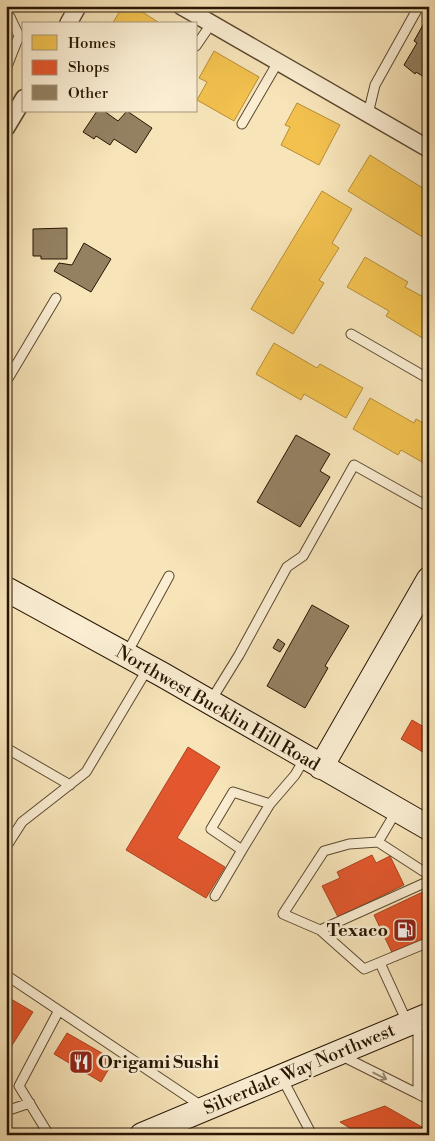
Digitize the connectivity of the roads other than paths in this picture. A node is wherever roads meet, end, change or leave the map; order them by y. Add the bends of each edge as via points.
1 (78, 6) edge
2 (181, 6) edge
3 (419, 6) edge
4 (6, 15) edge
5 (69, 22) edge
6 (211, 24) junction
7 (198, 43) edge
8 (278, 62) junction
9 (6, 69) edge
10 (22, 101) edge
11 (368, 114) junction
12 (242, 124) dead end
13 (6, 128) edge
14 (429, 149) edge
15 (56, 298) dead end
16 (351, 334) dead end
17 (429, 379) edge
18 (6, 382) edge
19 (429, 507) edge
20 (169, 576) dead end
21 (429, 579) edge
22 (7, 593) edge
23 (126, 656) junction
24 (148, 668) junction
25 (209, 703) junction
26 (6, 748) edge
27 (313, 762) junction
28 (70, 785) junction
29 (270, 804) junction
30 (398, 810) junction
31 (429, 828) edge
32 (378, 842) junction
33 (6, 847) edge
34 (242, 850) junction
35 (429, 875) edge
36 (429, 881) edge
37 (215, 896) dead end
38 (320, 930) junction
39 (429, 942) edge
40 (380, 963) junction
41 (6, 975) edge
42 (58, 1012) junction
43 (418, 1019) edge
44 (337, 1053) junction
45 (281, 1077) junction
46 (418, 1094) junction
47 (429, 1100) edge
48 (30, 1103) junction
49 (205, 1108) junction
50 (6, 1111) edge
51 (309, 1134) edge
52 (48, 1135) edge
53 (142, 1135) edge

1 - 5 street
2 - 6 street
3 - 11 lane via 375,85
4 - 9 lane via 19,36
6 - 7 lane
6 - 8 street
8 - 11 street
8 - 12 lane
10 - 13 street
11 - 14 street
15 - 18 lane
16 - 17 lane
19 - 25 lane via 354,465 303,556 286,567
20 - 23 lane
21 - 27 main road
22 - 23 main road, Northwest Bucklin Hill Road
23 - 24 main road, Northwest Bucklin Hill Road
24 - 25 main road, Northwest Bucklin Hill Road
24 - 28 lane via 86,772
25 - 27 main road, Northwest Bucklin Hill Road
26 - 28 lane
27 - 29 lane via 295,775
27 - 30 main road, Northwest Bucklin Hill Road
28 - 33 lane via 22,822
29 - 34 lane
29 - 34 lane via 233,792 211,829
30 - 31 main road, Northwest Bucklin Hill Road
30 - 32 lane
32 - 35 lane
32 - 38 lane via 324,850 283,914
34 - 37 lane
36 - 38 lane
38 - 40 lane via 364,969
39 - 40 lane
40 - 43 lane
41 - 42 lane
42 - 48 lane via 19,1086
42 - 49 lane
43 - 44 main road, Silverdale Way Northwest
43 - 46 lane
44 - 45 main road, Silverdale Way Northwest
44 -> 46 lane
45 - 49 main road, Silverdale Way Northwest
45 - 51 lane
46 - 47 lane
48 - 50 lane
48 - 52 lane
49 - 53 main road, Silverdale Way Northwest

